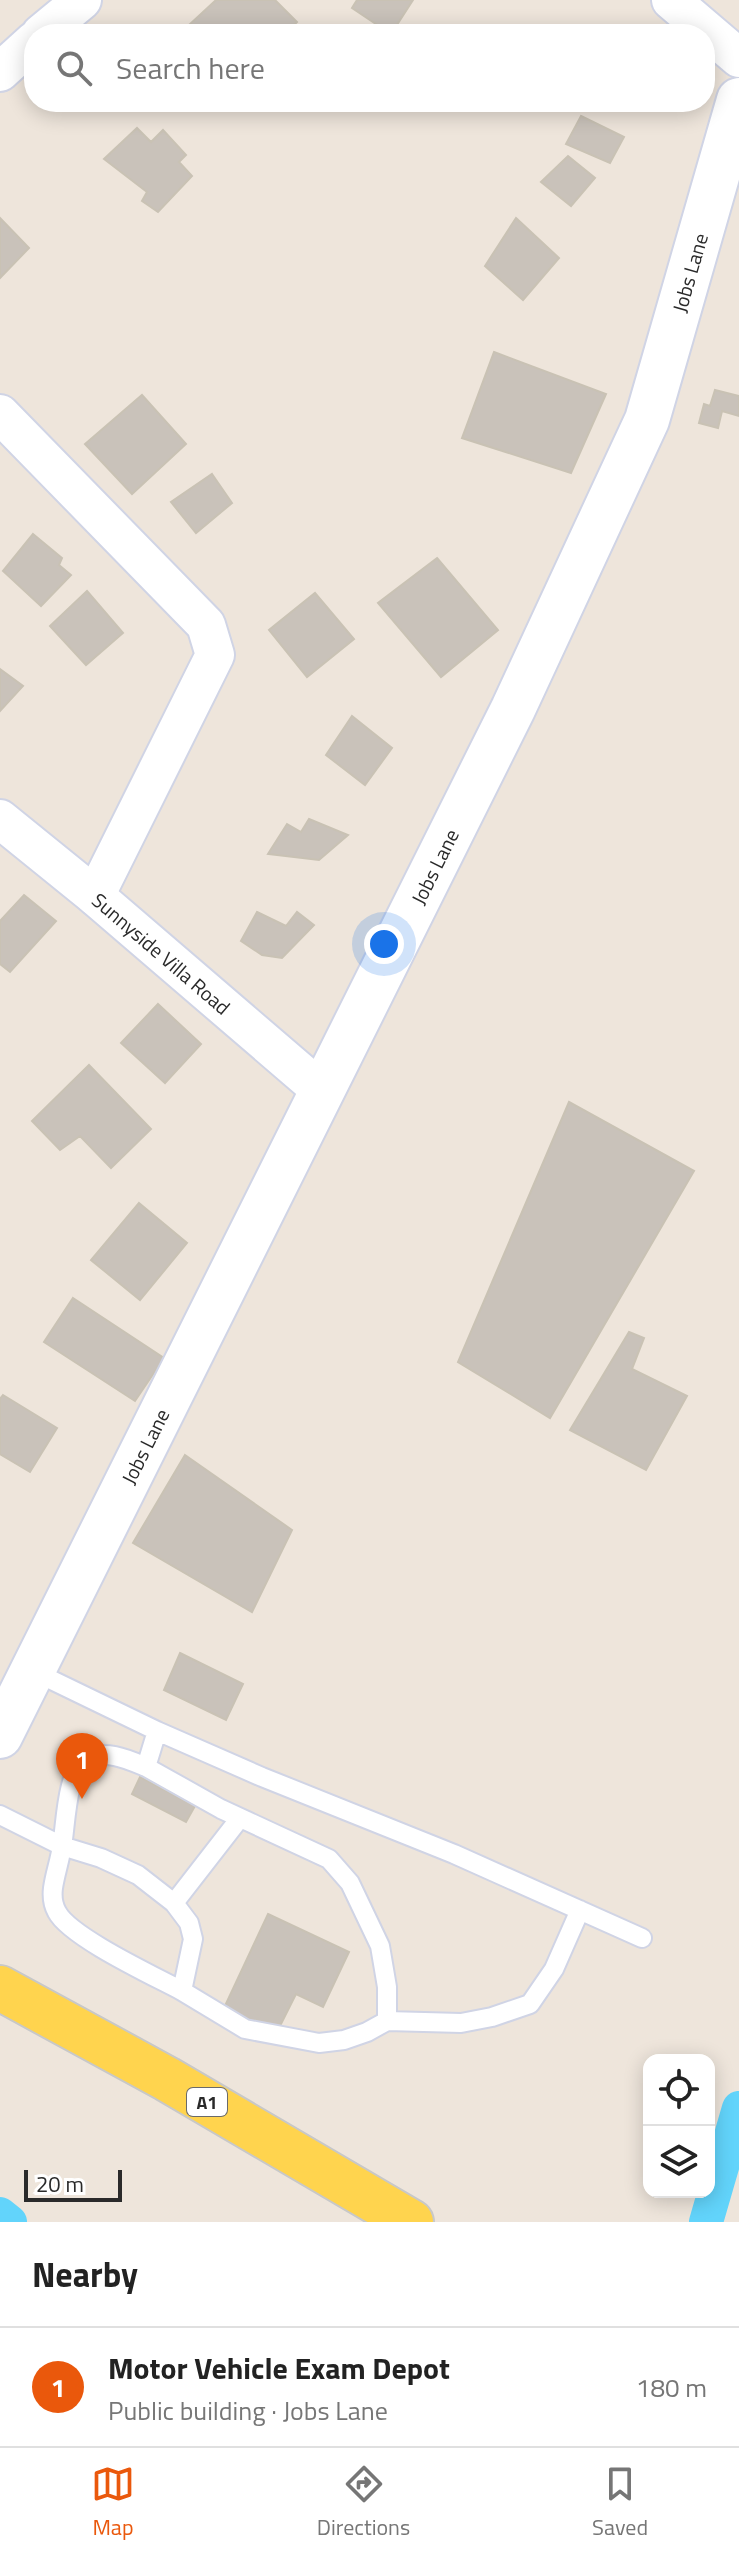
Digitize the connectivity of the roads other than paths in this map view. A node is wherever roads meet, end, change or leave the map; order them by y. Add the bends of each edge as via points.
1 (671, 0) edge
2 (699, 24) edge
3 (715, 38) edge
4 (24, 47) edge
5 (739, 58) edge
6 (0, 72) edge
7 (739, 100) edge
8 (0, 414) edge
9 (0, 819) edge
10 (95, 896) junction
11 (322, 1091) junction
12 (33, 1671) junction
13 (157, 1731) junction
14 (0, 1736) edge
15 (146, 1767) junction
16 (0, 1815) edge
17 (240, 1818) junction
18 (62, 1846) junction
19 (174, 1903) junction
20 (580, 1910) junction
21 (642, 1938) dead end
22 (0, 1988) edge
23 (182, 1991) junction
24 (387, 2021) junction
25 (411, 2222) edge

1 - 2 street
3 - 5 street
4 - 6 street
7 - 11 street, Jobs Lane via 647,420 513,709
8 - 10 street via 206,625 215,655
9 - 10 street, Sunnyside Villa Road
10 - 11 street, Sunnyside Villa Road
11 - 12 street, Jobs Lane
12 - 13 lane
12 - 14 street, Jobs Lane
13 - 15 lane
13 - 20 lane
15 - 17 lane
15 - 18 lane via 110,1755 81,1763 68,1796
16 - 18 lane
17 - 19 lane
17 - 24 lane via 329,1859 350,1883 380,1946
18 - 19 lane via 138,1875
18 - 23 lane via 52,1889 58,1915 75,1932
19 - 23 lane via 193,1939
20 - 21 lane
20 - 24 lane via 554,1969 530,2004 461,2023
22 - 25 main road, A1
23 - 24 lane via 245,2029 319,2043 344,2040

